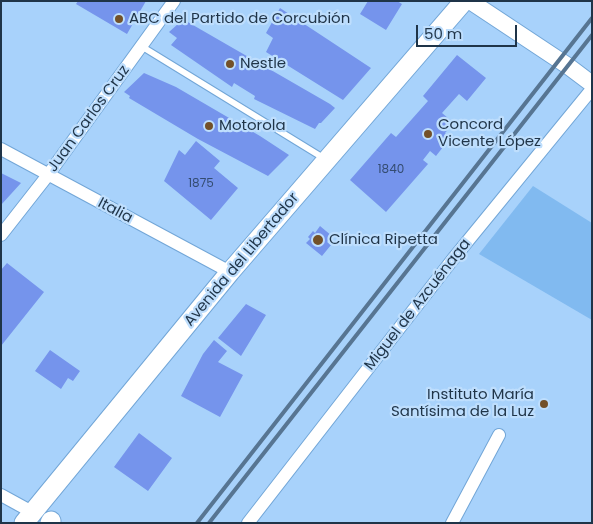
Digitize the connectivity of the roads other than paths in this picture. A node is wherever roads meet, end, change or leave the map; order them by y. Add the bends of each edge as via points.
1 (174, 1) edge
2 (464, 1) edge
3 (470, 1) edge
4 (141, 46) junction
5 (592, 84) edge
6 (592, 89) edge
7 (1, 149) edge
8 (326, 160) junction
9 (48, 175) junction
10 (1, 235) edge
11 (230, 272) junction
12 (499, 435) dead end
13 (1, 495) edge
14 (28, 517) edge
15 (52, 522) edge
16 (248, 523) edge
17 (452, 523) edge

1 - 4 street, Juan Carlos Cruz
2 - 8 main road, Avenida del Libertador
3 - 5 street
4 - 8 lane
4 - 9 street, Juan Carlos Cruz
6 - 16 street, Miguel de Azcuénaga via 454,259
7 - 9 street, Italia
8 - 11 main road, Avenida del Libertador
9 - 10 street, Juan Carlos Cruz
9 - 11 street, Italia
11 - 14 main road, Avenida del Libertador
12 - 17 street
13 - 14 street
14 - 15 street

